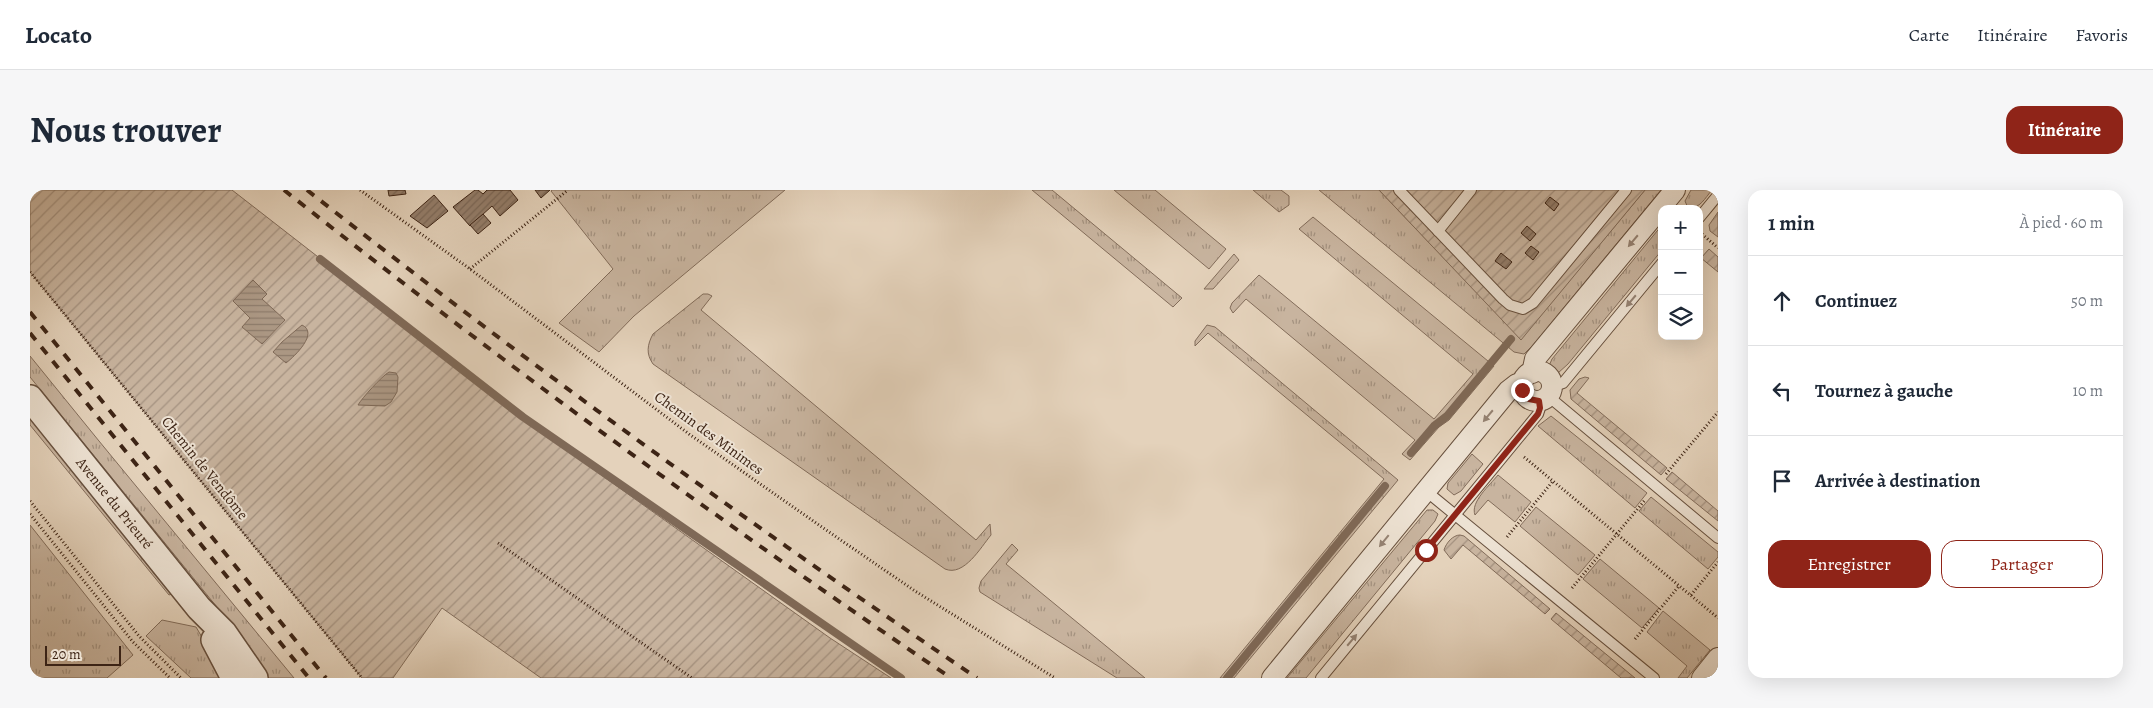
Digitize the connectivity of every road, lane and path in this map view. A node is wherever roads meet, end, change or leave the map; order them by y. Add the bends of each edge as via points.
1 (360, 190) edge
2 (568, 190) edge
3 (1400, 190) edge
4 (1471, 190) edge
5 (1626, 190) edge
6 (1718, 195) edge
7 (1670, 201) edge
8 (1703, 213) edge
9 (1438, 231) junction
10 (1703, 235) edge
11 (1718, 248) edge
12 (1658, 268) edge
13 (470, 269) junction
14 (30, 272) edge
15 (1527, 378) junction
16 (1546, 394) junction
17 (30, 398) edge
18 (1718, 412) edge
19 (1511, 446) junction
20 (1553, 481) junction
21 (1656, 486) junction
22 (1426, 491) junction
23 (30, 501) edge
24 (30, 514) edge
25 (1455, 514) junction
26 (1617, 534) junction
27 (1718, 538) edge
28 (498, 543) dead end
29 (1497, 549) junction
30 (1718, 562) edge
31 (1679, 586) junction
32 (1690, 595) junction
33 (1561, 602) junction
34 (199, 608) junction
35 (1718, 618) edge
36 (1624, 653) junction
37 (1718, 658) edge
38 (170, 678) edge
39 (181, 678) edge
40 (234, 678) edge
41 (255, 678) edge
42 (362, 678) edge
43 (692, 678) edge
44 (1054, 678) edge
45 (1272, 678) edge
46 (1321, 678) edge
47 (1654, 678) edge
48 (1702, 678) edge

1 - 13 path, Chemin des Minimes
2 - 13 path
3 - 9 lane
4 - 9 lane
5 - 9 lane via 1533,303 1523,309 1503,299
6 - 8 lane
7 -> 15 street via 1536,359
10 - 11 path
12 -> 16 lane via 1563,383
13 - 44 path, Chemin des Minimes via 689,434 816,523 915,591
14 - 42 path, Chemin de Vendôme
15 - 16 street via 1539,372 1546,376
15 -> 22 street via 1508,391
16 - 19 lane via 1538,414
16 - 21 lane
17 - 34 street, Avenue du Prieuré
18 - 21 path
19 - 20 path
19 - 25 lane
20 - 26 path
20 - 29 path
21 - 26 path
21 - 27 lane
22 - 25 lane
22 -> 45 street
23 - 39 path via 139,636
24 - 38 path via 133,642
25 - 29 lane
46 -> 25 lane
26 - 31 path
26 - 33 path
28 - 43 path
29 - 33 lane
30 - 32 path
31 - 32 path
31 - 36 path
32 - 35 path
33 - 36 lane
34 - 40 street, Avenue du Prieuré
34 - 41 street, Avenue du Prieuré via 224,632
36 - 47 lane
37 - 48 street

